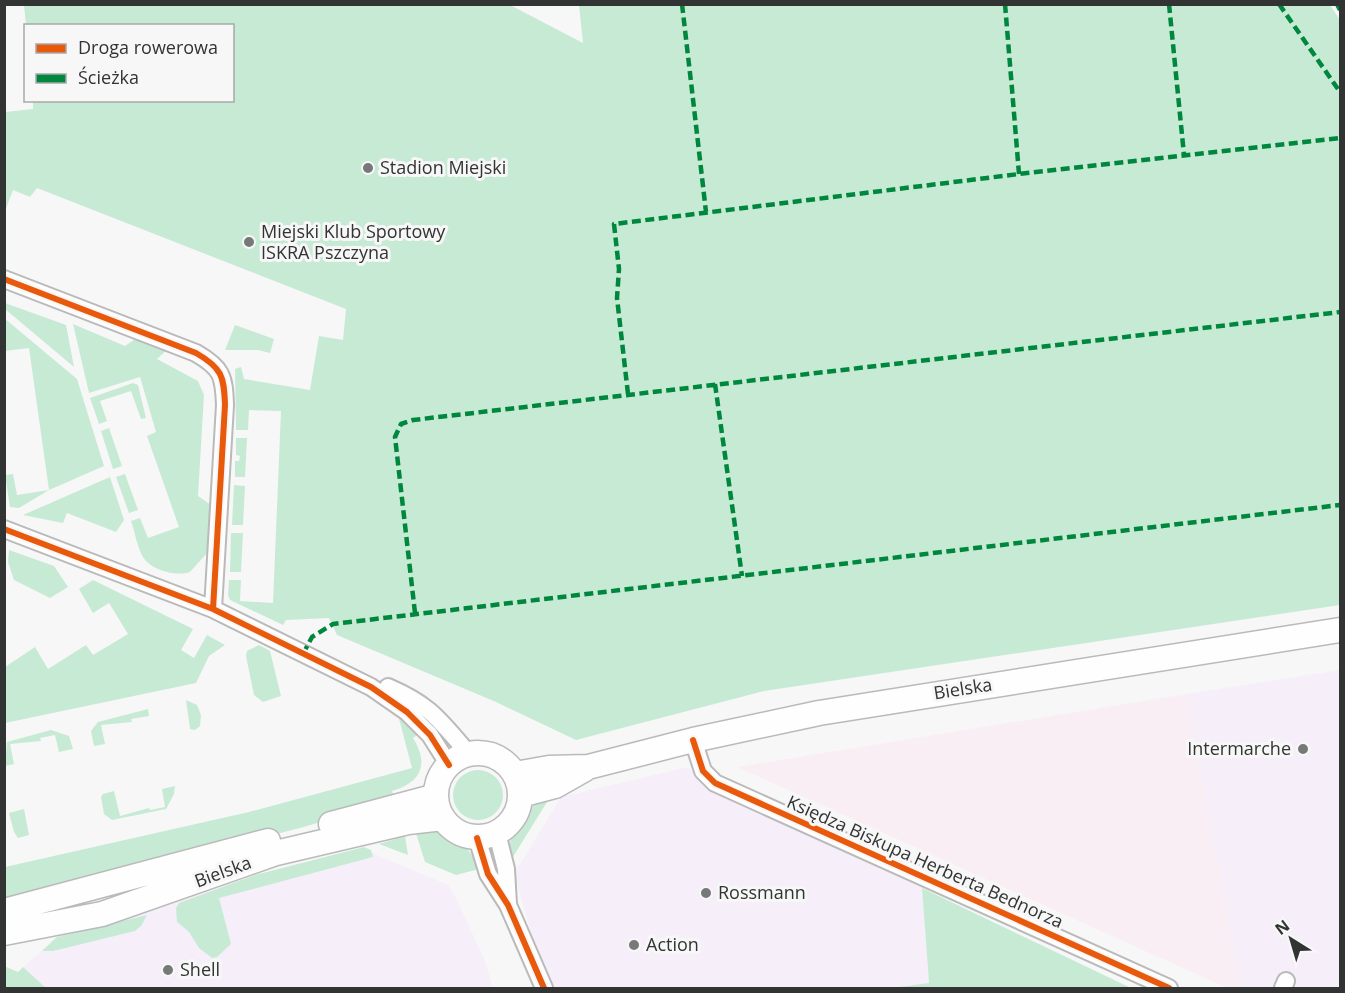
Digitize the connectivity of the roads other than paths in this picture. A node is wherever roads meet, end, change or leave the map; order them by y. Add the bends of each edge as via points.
1 (4, 279) edge
2 (4, 529) edge
3 (213, 609) junction
4 (1341, 630) edge
5 (388, 687) dead end
6 (693, 740) junction
7 (455, 755) junction
8 (518, 784) junction
9 (439, 807) junction
10 (487, 836) junction
11 (4, 911) edge
12 (4, 933) edge
13 (544, 988) edge
14 (1169, 988) edge

1 - 3 street via 196,353 218,368 224,381 225,405
2 - 3 street
3 - 7 street via 387,697
4 - 6 main road, Bielska via 819,713
5 - 7 street via 418,700 443,723
6 - 8 main road, Bielska via 588,767 555,786
6 - 14 street, Księdza Biskupa Herberta Bednorza via 703,771 715,783
7 - 8 main road via 482,753 507,764
7 - 9 main road via 442,774
8 - 10 main road via 515,817
9 - 10 main road via 464,835
9 - 11 main road, Bielska
9 - 12 main road, Bielska via 408,822 276,853 102,914
10 - 13 street via 488,874 508,905

